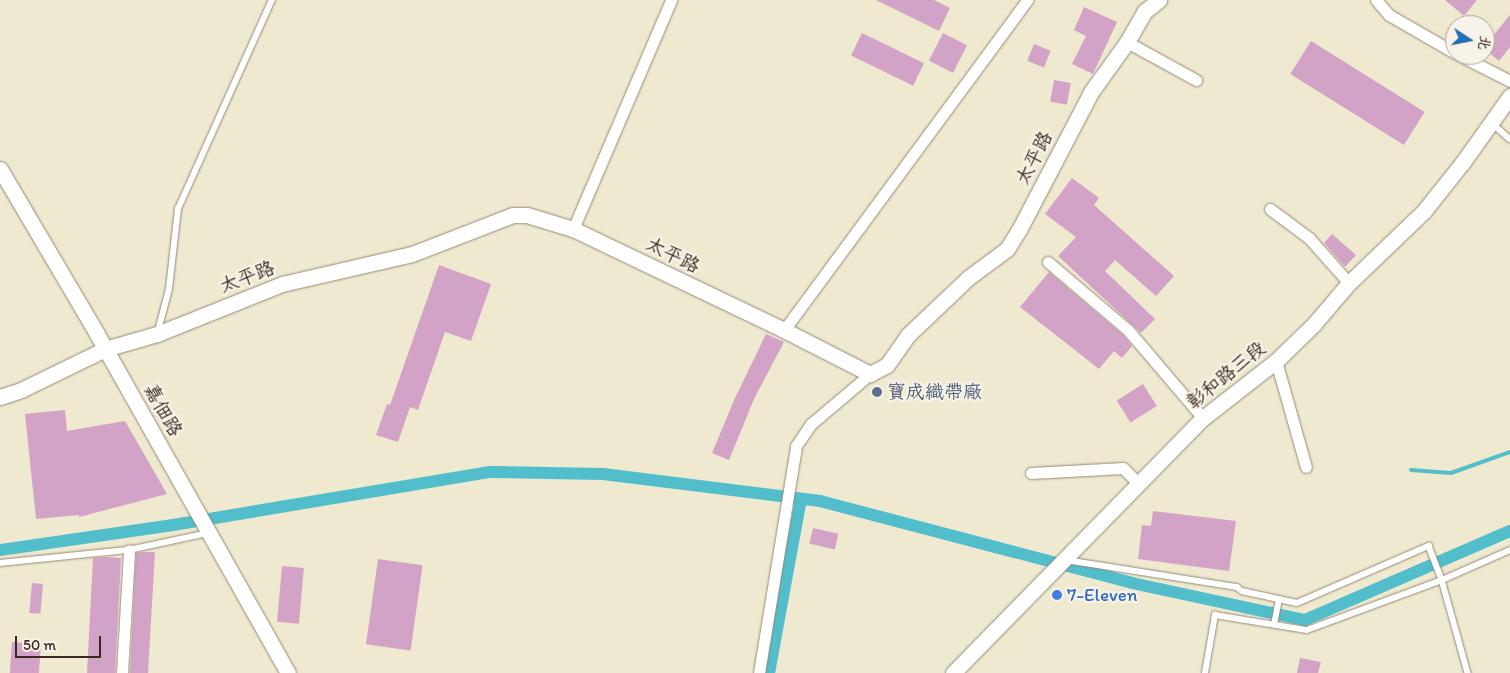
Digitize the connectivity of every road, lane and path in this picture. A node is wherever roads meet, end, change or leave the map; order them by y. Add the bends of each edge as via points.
1 (272, 0) edge
2 (671, 0) edge
3 (1027, 0) edge
4 (1158, 0) edge
5 (1376, 0) edge
6 (1127, 42) junction
7 (1445, 47) edge
8 (1479, 65) edge
9 (1196, 80) dead end
10 (1510, 81) edge
11 (1510, 96) edge
12 (1491, 122) junction
13 (1510, 139) edge
14 (0, 168) edge
15 (1270, 209) dead end
16 (573, 229) junction
17 (1048, 262) dead end
18 (1349, 283) junction
19 (784, 330) junction
20 (157, 334) junction
21 (105, 350) junction
22 (1276, 361) junction
23 (870, 374) junction
24 (0, 397) edge
25 (1203, 418) junction
26 (1306, 467) dead end
27 (1031, 473) dead end
28 (1139, 484) junction
29 (209, 533) junction
30 (129, 550) junction
31 (1510, 550) edge
32 (1064, 560) junction
33 (0, 564) edge
34 (1442, 580) junction
35 (1279, 599) junction
36 (1274, 625) junction
37 (122, 673) edge
38 (288, 673) edge
39 (759, 673) edge
40 (953, 673) edge
41 (1205, 673) edge
42 (1468, 673) edge

1 - 20 lane via 178,209 169,289
2 - 16 street
3 - 19 street
4 - 6 street, 太平路 via 1145,11
5 - 7 street via 1389,15
6 - 9 street
6 - 23 street, 太平路 via 1091,92 1007,249 968,278 908,335 887,365
8 - 10 street
11 - 12 street, 彰和路三段
12 - 13 lane
12 - 18 street, 彰和路三段 via 1424,211
14 - 21 street, 嘉佃路
15 - 18 street via 1309,238
16 - 19 street, 太平路
16 - 20 street, 太平路 via 527,215 513,215 412,254 282,284
17 - 25 street via 1128,330
18 - 22 street, 彰和路三段
19 - 23 street, 太平路
20 - 21 street, 太平路
21 - 24 street, 太平路
21 - 29 street, 嘉佃路
22 - 25 street, 彰和路三段
22 - 26 street
23 - 39 street via 811,424 796,446
25 - 28 street, 彰和路三段
27 - 28 street via 1123,468
28 - 32 street, 彰和路三段
29 - 30 lane
29 - 38 street, 嘉佃路
30 - 33 lane
30 - 37 street
31 - 34 lane
32 - 35 lane via 1237,587
32 - 40 street, 彰和路三段
34 - 35 lane via 1429,546 1297,603
34 - 36 lane via 1307,630
34 - 42 lane
35 - 36 lane
36 - 41 lane via 1215,615

